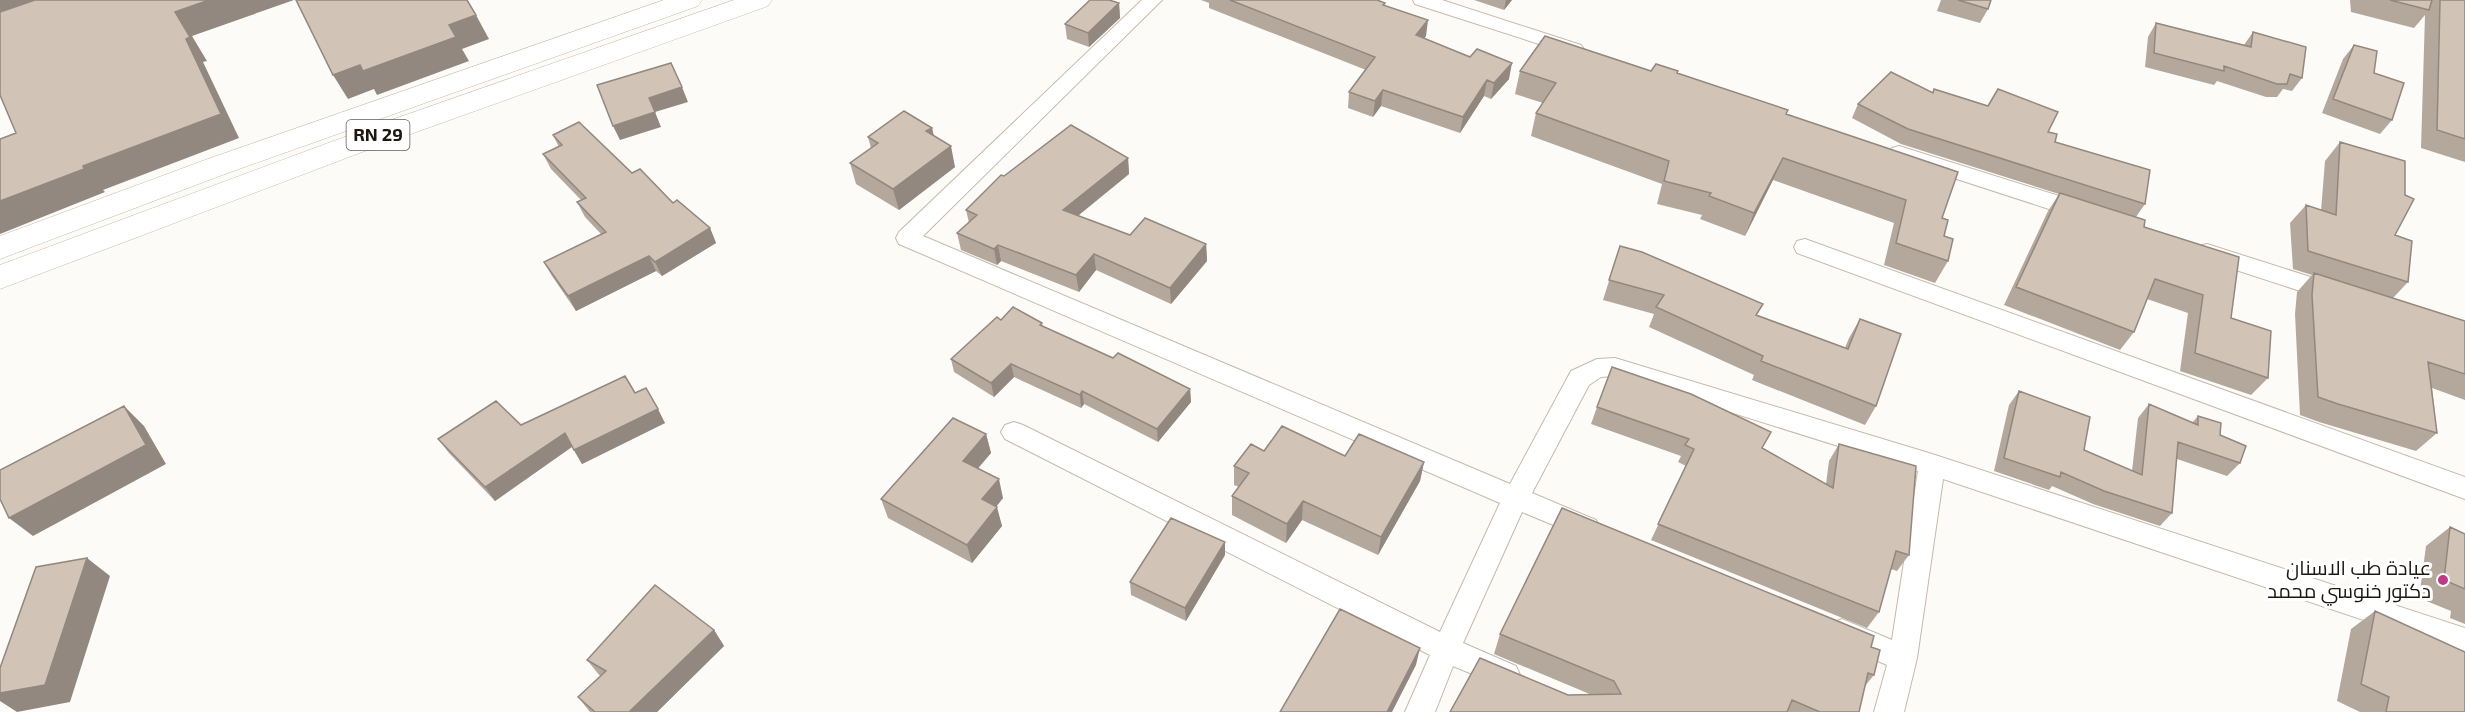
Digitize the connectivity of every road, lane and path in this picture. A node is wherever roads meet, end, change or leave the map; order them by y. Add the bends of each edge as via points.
1 (689, 0) edge
2 (759, 0) edge
3 (1153, 0) edge
4 (1422, 0) edge
5 (1592, 55) edge
6 (1876, 146) edge
7 (2102, 218) edge
8 (1804, 247) dead end
9 (2193, 247) edge
10 (0, 248) edge
11 (0, 277) edge
12 (2352, 298) edge
13 (1014, 432) dead end
14 (1932, 465) junction
15 (2465, 488) edge
16 (1515, 499) junction
17 (1615, 540) edge
18 (1815, 621) edge
19 (2465, 641) edge
20 (1446, 649) junction
21 (1903, 658) junction
22 (1530, 685) edge
23 (1420, 712) edge
24 (1889, 712) edge

1 - 10 highway, RN 29 via 226,163
2 - 11 highway, RN 29 via 384,133
3 - 16 street via 907,238
4 - 5 street
6 - 7 street
8 - 15 street
9 - 12 street
13 - 20 street
14 - 16 street via 1615,367 1597,368 1580,378
14 - 19 street
14 - 21 street
16 - 17 street
16 - 20 street
18 - 21 street
20 - 22 street
20 - 23 street
21 - 24 street

